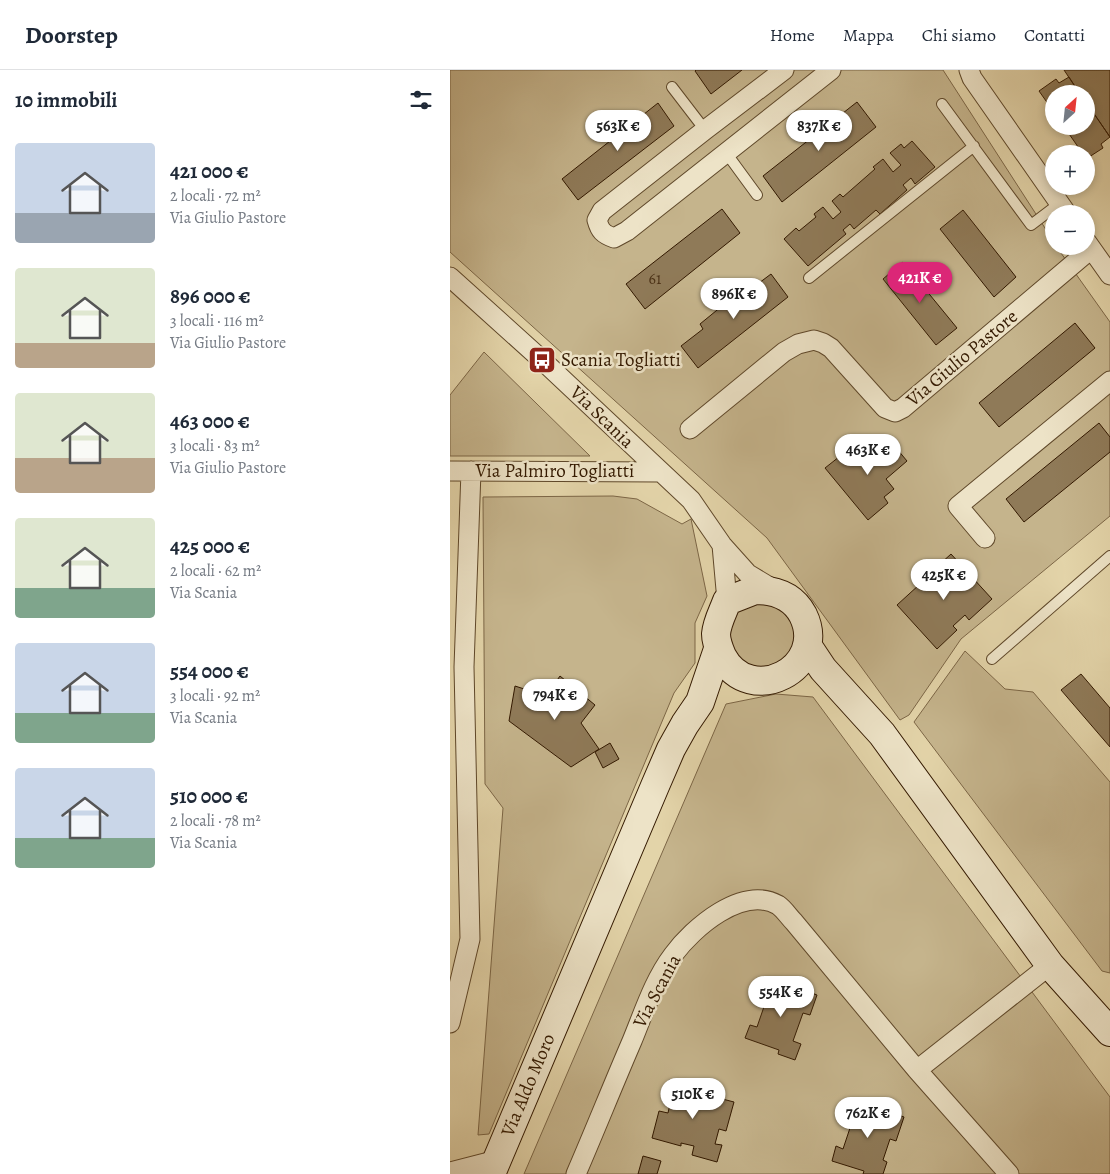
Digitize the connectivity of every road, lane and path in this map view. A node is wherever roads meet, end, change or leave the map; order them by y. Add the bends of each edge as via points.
1 (784, 70) edge
2 (831, 70) edge
3 (969, 70) edge
4 (672, 87) dead end
5 (942, 104) dead end
6 (705, 130) junction
7 (974, 146) junction
8 (727, 154) junction
9 (757, 195) dead end
10 (1061, 205) edge
11 (1045, 217) edge
12 (1095, 254) edge
13 (1078, 255) edge
14 (1110, 276) edge
15 (450, 277) edge
16 (809, 278) dead end
17 (1110, 381) edge
18 (690, 430) dead end
19 (471, 470) junction
20 (450, 471) edge
21 (661, 472) junction
22 (985, 538) dead end
23 (722, 545) junction
24 (1110, 556) edge
25 (780, 593) junction
26 (727, 601) junction
27 (807, 645) junction
28 (718, 649) junction
29 (992, 659) dead end
30 (457, 668) edge
31 (780, 678) junction
32 (752, 680) junction
33 (851, 699) junction
34 (700, 702) junction
35 (457, 713) edge
36 (458, 770) edge
37 (1050, 965) junction
38 (1070, 989) junction
39 (1110, 1007) edge
40 (450, 1023) edge
41 (1110, 1032) edge
42 (917, 1070) junction
43 (494, 1167) edge
44 (450, 1172) edge
45 (576, 1174) edge
46 (1009, 1174) edge

1 - 6 street
2 - 8 street
3 - 10 street
4 - 6 lane
5 - 7 lane
6 - 8 street via 602,212 597,220 605,235 614,238 627,231
7 - 11 lane via 1031,224
7 - 16 lane
8 - 9 lane
12 - 14 street
13 - 18 street, Via Giulio Pastore via 895,412 886,408 830,348 814,340 784,352
15 - 21 street, Via Scania
17 - 22 street via 958,506
19 - 20 street, Via Palmiro Togliatti
19 - 21 street, Via Palmiro Togliatti
19 - 30 street
21 - 23 street, Via Scania via 691,500
23 - 25 street, Via Scania via 748,574
23 - 26 street, Via Scania
24 - 29 lane
25 - 26 main road via 755,590
25 - 27 main road, Via Scania via 800,609 807,626
26 - 28 main road, Via Scania via 718,623
27 - 31 main road via 802,658
27 - 33 main road, Via Scania via 823,669
28 - 32 main road via 737,674
28 - 34 main road, Via Scania
30 - 35 street
31 - 32 main road, Via Scania
31 - 33 main road, Via Scania via 811,684
32 - 34 main road
33 - 37 main road, Via Scania via 906,765
34 - 43 main road, Via Aldo Moro via 671,749
35 - 36 street
36 - 40 street via 470,939
37 - 38 main road, Via Scania
37 - 42 street
38 - 39 main road, Via Scania
38 - 41 main road, Via Scania
42 - 45 street, Via Scania via 778,906 750,900 730,906 708,920 673,956 652,993
42 - 46 street, Via Scania
43 - 44 street

